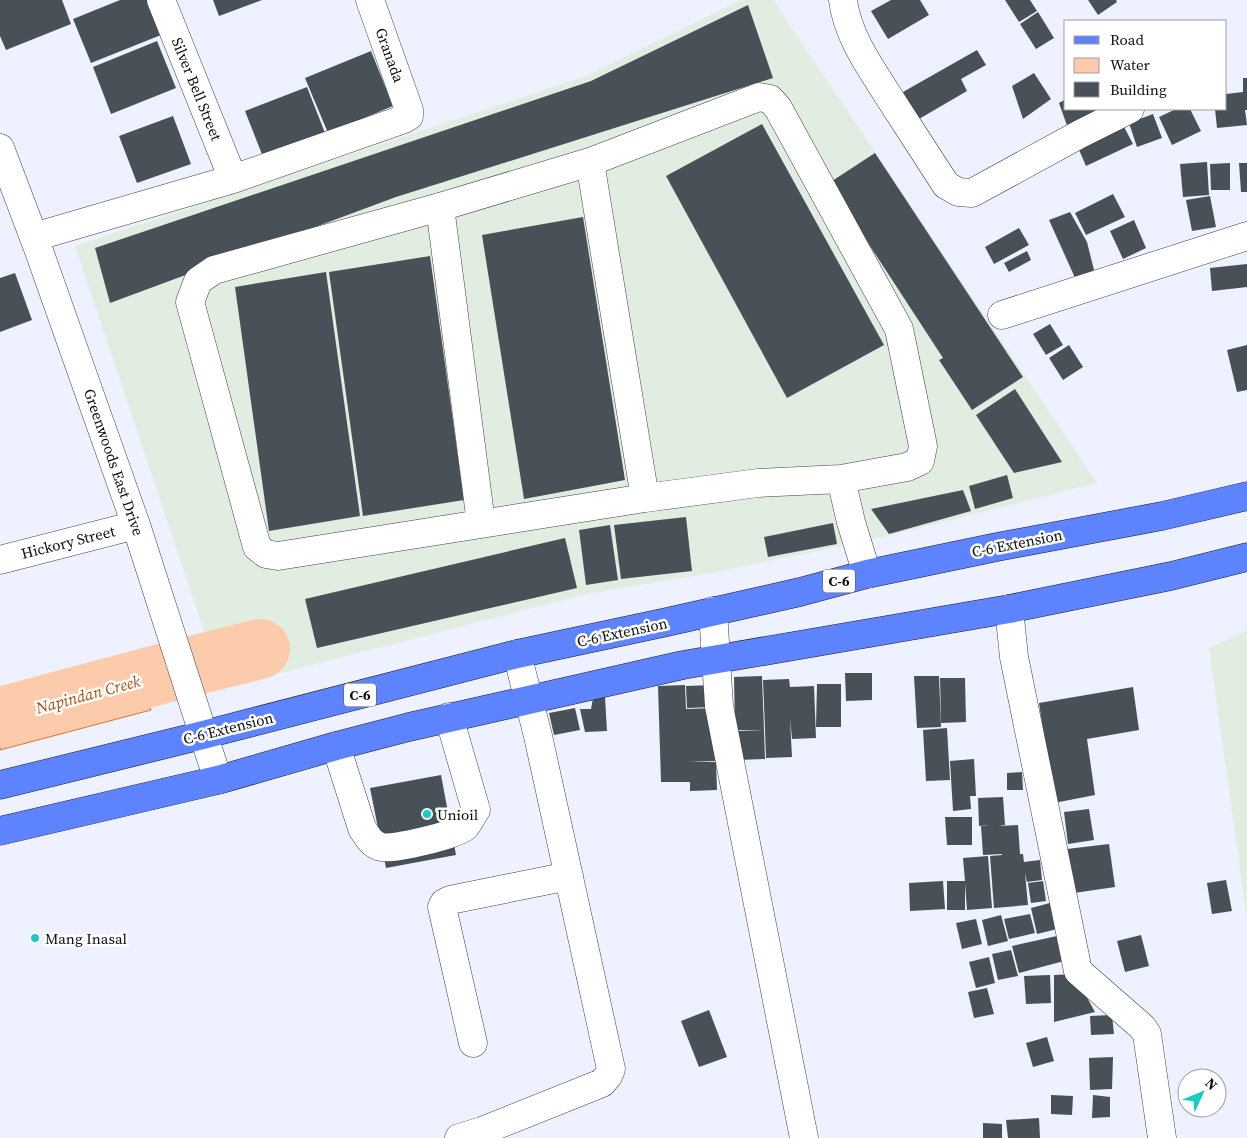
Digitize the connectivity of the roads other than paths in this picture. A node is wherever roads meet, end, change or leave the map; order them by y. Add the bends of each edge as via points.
1 (161, 0) edge
2 (370, 0) edge
3 (843, 0) edge
4 (1128, 110) edge
5 (0, 148) edge
6 (590, 162) junction
7 (233, 179) junction
8 (440, 207) junction
9 (1247, 236) edge
10 (34, 237) junction
11 (1002, 315) dead end
12 (841, 479) junction
13 (1247, 496) edge
14 (645, 498) junction
15 (481, 524) junction
16 (136, 525) junction
17 (1247, 557) edge
18 (0, 560) edge
19 (867, 574) junction
20 (1009, 609) junction
21 (713, 611) junction
22 (516, 654) junction
23 (717, 658) junction
24 (529, 699) junction
25 (449, 718) junction
26 (203, 735) junction
27 (336, 746) junction
28 (218, 780) junction
29 (0, 785) edge
30 (0, 831) edge
31 (570, 876) junction
32 (473, 1043) dead end
33 (474, 1136) edge
34 (804, 1138) edge
35 (1162, 1138) edge

1 - 7 street, Silver Bell Street
2 - 7 street, Granada via 409,110 408,116
3 - 4 street via 844,12 856,41 879,81 946,185 958,192 972,193
5 - 10 street, Greenwoods East Drive
6 - 8 street
6 - 12 street via 759,97 770,99 778,108 899,329 923,446 920,461 907,467
6 - 14 street
7 - 10 street
8 - 15 street
8 - 15 street via 214,270 198,281 190,302 257,547 266,554 278,556
9 - 11 street
10 - 16 street, Greenwoods East Drive
12 - 14 street via 758,483
12 - 19 street
13 - 19 main road, C-6 Extension / C-6 via 1162,516
14 - 15 street
16 - 18 street, Hickory Street
16 - 26 street, Greenwoods East Drive
17 - 20 main road
19 - 21 main road, C-6 Extension / C-6
20 - 23 main road
20 - 35 street via 1014,657 1078,971 1147,1034
21 - 22 main road, C-6 Extension / C-6
21 - 23 street
22 - 24 street
22 - 26 main road, C-6 Extension / C-6
23 - 24 main road
23 - 34 street via 719,706
24 - 25 main road
24 - 31 street
25 - 27 main road
25 - 27 street via 476,810 466,826 452,833 408,844 382,847 369,840 362,828
26 - 28 street, Greenwoods East Drive
26 - 29 main road, C-6 Extension / C-6
27 - 28 main road
28 - 30 main road
31 - 32 street via 444,903 442,907
31 - 33 street via 611,1069 602,1083

